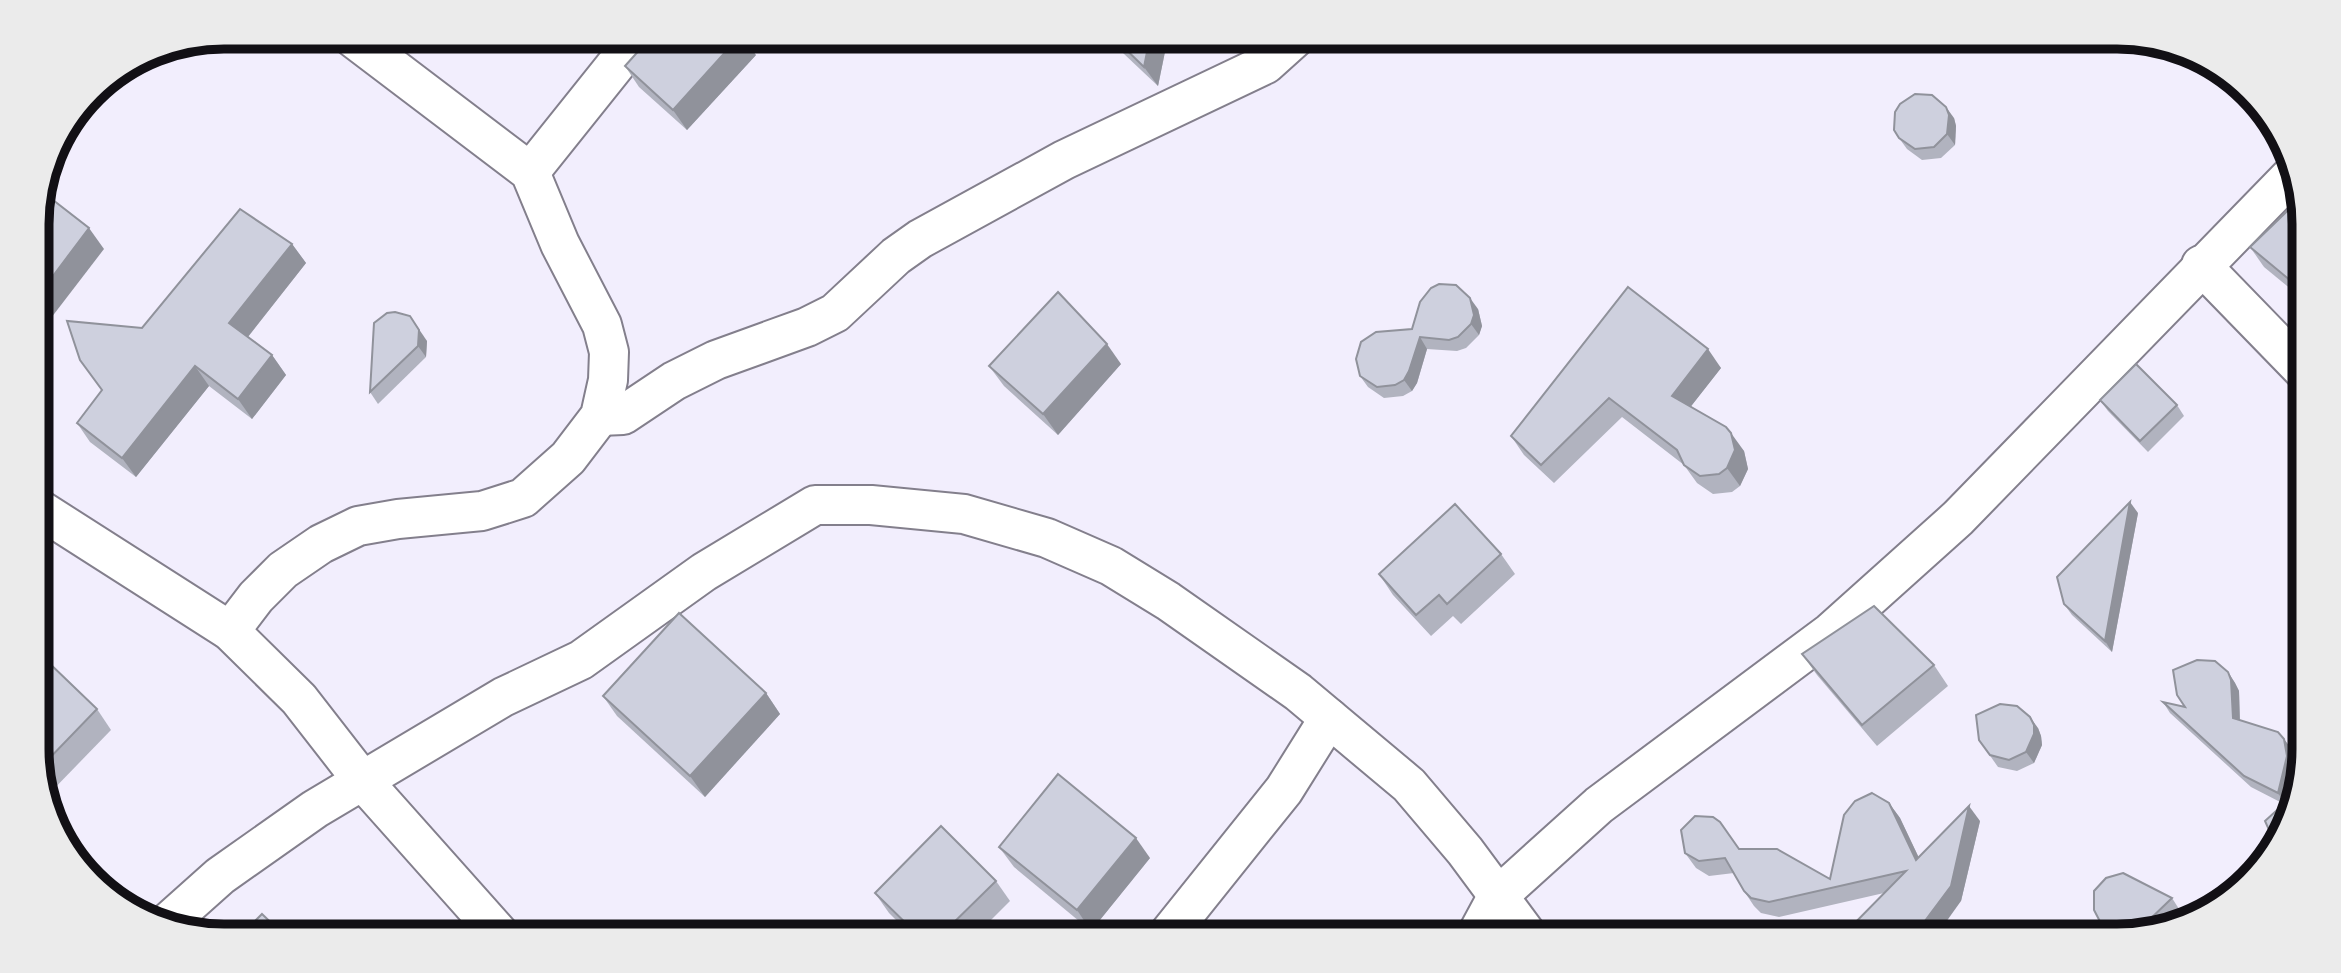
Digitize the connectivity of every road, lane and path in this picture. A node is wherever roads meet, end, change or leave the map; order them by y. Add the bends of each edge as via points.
1 (368, 49) edge
2 (628, 49) edge
3 (1283, 49) edge
4 (530, 172) junction
5 (2286, 181) edge
6 (2202, 265) junction
7 (2292, 359) edge
8 (600, 416) junction
9 (49, 515) edge
10 (230, 631) junction
11 (1329, 718) junction
12 (362, 780) junction
13 (1497, 897) junction
14 (174, 917) edge
15 (490, 924) edge
16 (1177, 924) edge
17 (1482, 924) edge
18 (1518, 924) edge

1 - 4 street
2 - 4 street
3 - 8 street via 1266,64 1063,160 920,239 835,313 716,360 674,381 624,415
4 - 8 street via 559,244 602,325 610,352
5 - 6 street
6 - 7 street
6 - 13 street via 1958,518 1830,632 1599,805
8 - 10 street via 568,458 523,498 482,511 358,526 283,570
9 - 10 street
10 - 12 street via 299,699
11 - 12 street via 1168,601 1111,566 1047,538 964,513 815,505 704,572 581,660 503,697
11 - 13 street via 1409,785
11 - 16 street via 1284,790
12 - 14 street via 220,876
12 - 15 street
13 - 17 street
13 - 18 street

